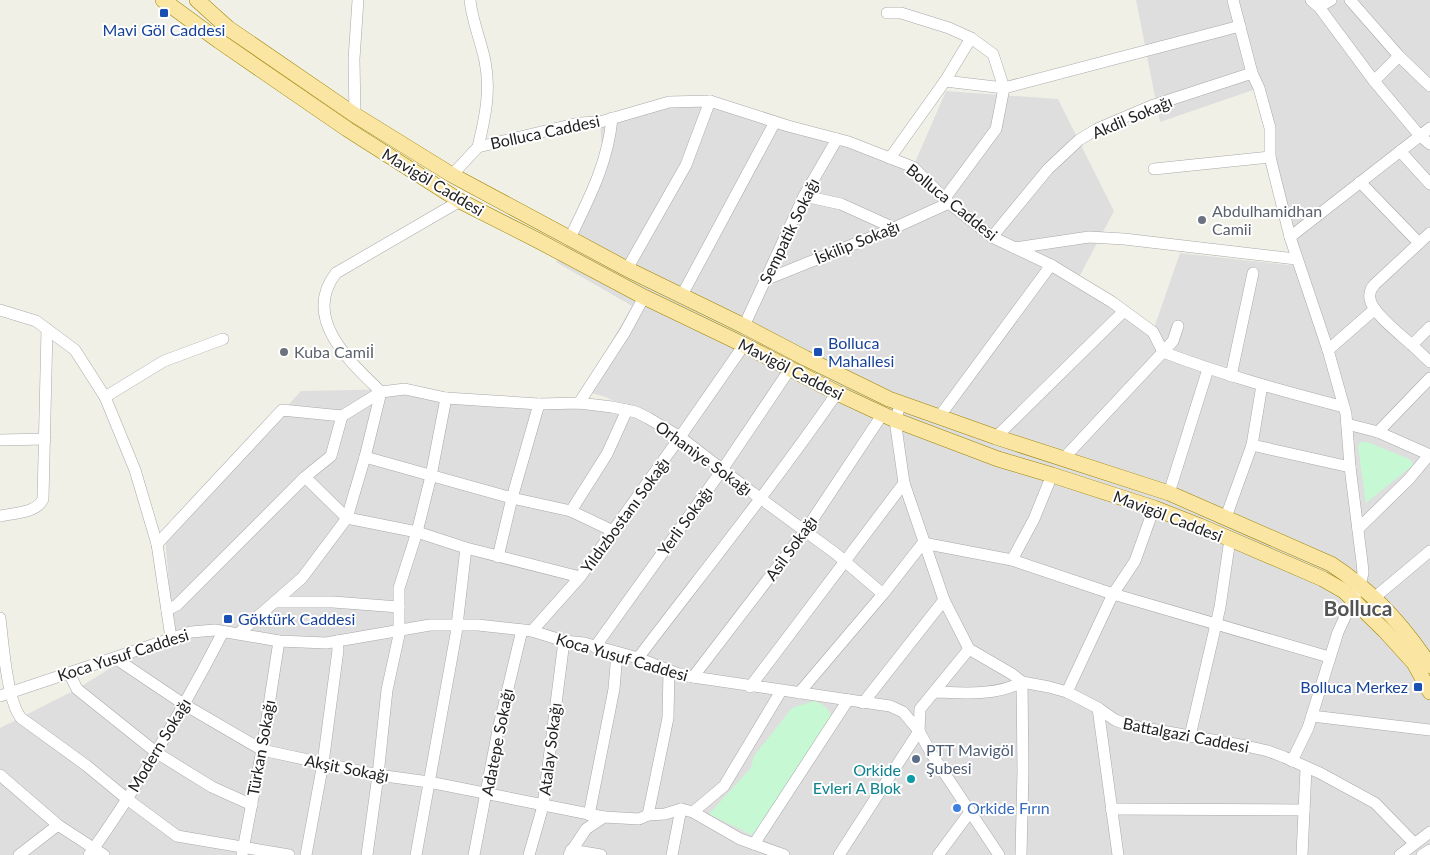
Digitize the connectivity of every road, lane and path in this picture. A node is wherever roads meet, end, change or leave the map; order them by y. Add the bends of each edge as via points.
1 (163, 0) edge
2 (197, 0) edge
3 (358, 0) edge
4 (470, 0) edge
5 (1233, 0) edge
6 (1331, 0) edge
7 (1350, 0) edge
8 (1315, 4) edge
9 (887, 13) dead end
10 (1240, 26) junction
11 (971, 38) junction
12 (1398, 56) junction
13 (1252, 73) junction
14 (945, 81) junction
15 (1374, 81) junction
16 (1430, 86) edge
17 (1004, 88) junction
18 (710, 101) junction
19 (355, 115) junction
20 (612, 118) junction
21 (775, 122) junction
22 (1430, 128) edge
23 (1420, 136) junction
24 (837, 139) junction
25 (1430, 144) edge
26 (478, 147) junction
27 (1400, 151) junction
28 (1270, 157) junction
29 (890, 158) junction
30 (1154, 169) dead end
31 (452, 175) junction
32 (1360, 182) junction
33 (1430, 184) edge
34 (804, 196) junction
35 (460, 201) junction
36 (947, 201) junction
37 (894, 228) junction
38 (1430, 233) edge
39 (992, 237) junction
40 (1290, 237) junction
41 (570, 238) junction
42 (1419, 242) junction
43 (1015, 248) junction
44 (1296, 259) junction
45 (1051, 265) junction
46 (627, 269) junction
47 (1253, 273) dead end
48 (765, 280) junction
49 (682, 295) junction
50 (644, 297) junction
51 (1374, 309) junction
52 (0, 310) edge
53 (1124, 311) junction
54 (744, 326) junction
55 (1178, 326) dead end
56 (1430, 327) edge
57 (47, 329) junction
58 (223, 339) dead end
59 (744, 345) junction
60 (1412, 346) junction
61 (1328, 350) junction
62 (1163, 352) junction
63 (1430, 362) edge
64 (790, 369) junction
65 (1208, 369) junction
66 (1231, 376) junction
67 (1430, 378) edge
68 (1262, 385) junction
69 (381, 392) junction
70 (837, 393) junction
71 (105, 397) junction
72 (446, 398) junction
73 (901, 402) junction
74 (578, 403) junction
75 (539, 404) junction
76 (1344, 407) junction
77 (627, 410) junction
78 (342, 416) junction
79 (889, 417) junction
80 (939, 417) junction
81 (1347, 424) junction
82 (1378, 432) junction
83 (996, 437) junction
84 (680, 438) junction
85 (0, 440) edge
86 (45, 440) junction
87 (1252, 445) junction
88 (1429, 455) edge
89 (365, 457) junction
90 (1063, 459) junction
91 (1350, 467) junction
92 (722, 470) junction
93 (1052, 475) junction
94 (431, 476) junction
95 (305, 477) junction
96 (904, 483) junction
97 (1170, 493) junction
98 (512, 498) junction
99 (760, 498) junction
100 (1154, 508) junction
101 (571, 511) junction
102 (0, 516) edge
103 (347, 518) junction
104 (1226, 518) junction
105 (1358, 529) junction
106 (613, 531) junction
107 (805, 531) junction
108 (418, 532) junction
109 (1230, 539) junction
110 (923, 543) junction
111 (157, 544) junction
112 (466, 548) junction
113 (1430, 550) edge
114 (498, 557) junction
115 (1012, 560) junction
116 (844, 561) junction
117 (580, 577) junction
118 (1360, 584) junction
119 (883, 594) junction
120 (1112, 594) junction
121 (1374, 598) junction
122 (944, 600) junction
123 (1353, 600) junction
124 (275, 602) junction
125 (399, 607) junction
126 (167, 610) junction
127 (0, 618) edge
128 (1216, 624) junction
129 (457, 625) junction
130 (527, 630) junction
131 (399, 631) junction
132 (223, 632) junction
133 (239, 633) junction
134 (171, 638) junction
135 (279, 641) junction
136 (564, 641) junction
137 (337, 642) junction
138 (595, 647) junction
139 (969, 649) junction
140 (617, 653) junction
141 (1328, 657) junction
142 (1428, 657) edge
143 (114, 658) junction
144 (638, 658) junction
145 (669, 670) junction
146 (69, 672) junction
147 (693, 677) junction
148 (1022, 682) junction
149 (750, 687) junction
150 (781, 691) junction
151 (799, 692) junction
152 (935, 692) junction
153 (1067, 692) junction
154 (1430, 692) edge
155 (5, 695) edge
156 (848, 700) junction
157 (863, 703) junction
158 (185, 705) junction
159 (1098, 708) junction
160 (920, 710) junction
161 (903, 712) junction
162 (1312, 716) junction
163 (1430, 730) edge
164 (919, 731) junction
165 (1190, 736) junction
166 (262, 750) junction
167 (157, 753) junction
168 (1292, 761) junction
169 (323, 763) junction
170 (1306, 768) junction
171 (0, 775) edge
172 (378, 775) junction
173 (429, 782) junction
174 (11, 785) junction
175 (0, 792) edge
176 (487, 795) junction
177 (127, 799) junction
178 (252, 805) junction
179 (543, 806) junction
180 (681, 809) junction
181 (1111, 809) junction
182 (1304, 810) junction
183 (693, 812) junction
184 (970, 812) junction
185 (589, 814) junction
186 (648, 815) junction
187 (604, 817) junction
188 (58, 824) junction
189 (1430, 832) edge
190 (1414, 843) junction
191 (754, 844) junction
192 (1430, 850) edge
193 (243, 851) edge
194 (570, 852) edge
195 (96, 853) edge
196 (19, 855) edge
197 (289, 855) edge
198 (306, 855) edge
199 (367, 855) edge
200 (416, 855) edge
201 (474, 855) edge
202 (530, 855) edge
203 (600, 855) edge
204 (672, 855) edge
205 (784, 855) edge
206 (839, 855) edge
207 (938, 855) edge
208 (999, 855) edge
209 (1021, 855) edge
210 (1118, 855) edge
211 (1302, 855) edge
212 (1400, 855) edge
213 (1422, 855) edge

1 - 35 main road, Mavigöl Caddesi via 347,129
2 - 19 main road, Mavigöl Caddesi via 228,28
3 - 19 street
4 - 26 street via 488,85
5 - 10 street
6 - 8 street
7 - 12 street
8 - 15 street
9 - 11 street via 901,13
10 - 13 street
10 - 17 street
11 - 14 street
11 - 17 street via 993,54
12 - 15 street
12 - 16 street
13 - 28 street via 1270,128
13 - 39 street, Akdil Sokağı via 1151,106 1097,128 1048,169
14 - 17 street
14 - 29 street
15 - 23 street
17 - 36 street via 996,129
18 - 20 street, Bolluca Caddesi via 669,102
18 - 21 street, Bolluca Caddesi
18 - 46 street via 686,165
19 - 31 main road, Mavigöl Caddesi
20 - 26 street, Bolluca Caddesi
20 - 41 street via 603,164
21 - 24 street, Bolluca Caddesi
21 - 49 street
22 - 23 street
23 - 25 street
23 - 27 street
24 - 29 street, Bolluca Caddesi
24 - 34 street, Sempatik Sokağı
26 - 31 street, Bolluca Caddesi
27 - 32 street
27 - 33 street
28 - 30 street
28 - 40 street
29 - 36 street, Bolluca Caddesi via 913,167
31 - 41 main road, Mavigöl Caddesi
32 - 40 street
32 - 42 street
34 - 37 street via 841,204
34 - 48 street, Sempatik Sokağı
35 - 50 main road, Mavigöl Caddesi
35 - 69 street via 336,273 328,284 323,305 328,329 350,363
36 - 37 street, İskilip Sokağı
36 - 39 street, Bolluca Caddesi
37 - 48 street, İskilip Sokağı
38 - 42 street
39 - 43 street, Bolluca Caddesi
40 - 44 street
41 - 46 main road, Mavigöl Caddesi
42 - 51 street via 1372,287 1370,298
43 - 44 street via 1089,237
43 - 45 street, Bolluca Caddesi
44 - 61 street
45 - 53 street, Bolluca Caddesi
45 - 80 street
46 - 49 main road, Mavigöl Caddesi
47 - 66 street
48 - 54 street, Sempatik Sokağı
49 - 54 main road, Mavigöl Caddesi
50 - 59 main road, Mavigöl Caddesi
50 - 74 street
51 - 60 street
51 - 61 street
52 - 57 street via 36,321
53 - 62 street, Bolluca Caddesi via 1153,332
53 - 83 street
54 - 73 main road, Mavigöl Caddesi via 847,380
55 - 62 street via 1173,341
56 - 60 street
57 - 71 street via 75,350
57 - 86 street
58 - 71 street via 164,361
59 - 64 main road, Mavigöl Caddesi
59 - 84 street, Yıldızbostanı Sokağı
60 - 63 street
61 - 76 street
62 - 65 street
62 - 90 street
64 - 70 main road, Mavigöl Caddesi
64 - 92 street, Yerli Sokağı
65 - 66 street
65 - 97 street
66 - 68 street
67 - 82 street
68 - 76 street
68 - 87 street
69 - 72 street, Orhaniye Sokağı via 405,389
69 - 78 street
69 - 89 street
70 - 79 main road, Mavigöl Caddesi
70 - 99 street
71 - 111 street via 135,470
72 - 75 street, Orhaniye Sokağı
72 - 94 street
73 - 79 street
73 - 80 main road, Mavigöl Caddesi
74 - 75 street, Orhaniye Sokağı
74 - 77 street, Orhaniye Sokağı
75 - 98 street
76 - 81 street
77 - 84 street, Orhaniye Sokağı via 648,418
77 - 101 street via 607,454
78 - 95 street via 331,456
78 - 111 street via 282,410
79 - 93 main road, Mavigöl Caddesi via 998,460
79 - 96 street
79 - 107 street, Asil Sokağı
80 - 83 main road, Mavigöl Caddesi
81 - 82 street
81 - 91 street
82 - 88 street
83 - 90 main road, Mavigöl Caddesi
84 - 92 street, Orhaniye Sokağı
84 - 106 street, Yıldızbostanı Sokağı
85 - 86 street
86 - 102 street via 41,505
87 - 91 street
87 - 104 street
88 - 105 street
89 - 94 street
89 - 103 street
90 - 97 main road, Mavigöl Caddesi
91 - 105 street
92 - 99 street, Orhaniye Sokağı
92 - 138 street, Yerli Sokağı
93 - 100 main road, Mavigöl Caddesi
93 - 115 street
94 - 98 street
94 - 108 street
95 - 103 street
95 - 126 street via 176,605
96 - 110 street
96 - 116 street
97 - 104 main road, Mavigöl Caddesi
98 - 101 street
98 - 114 street
99 - 107 street, Orhaniye Sokağı
99 - 144 street
100 - 109 main road, Mavigöl Caddesi
100 - 120 street via 1135,562
101 - 106 street
103 - 108 street
103 - 124 street via 302,578
104 - 118 main road, Mavigöl Caddesi via 1331,564
105 - 118 street via 1363,573
106 - 117 street, Yıldızbostanı Sokağı
107 - 116 street, Orhaniye Sokağı
107 - 147 street, Asil Sokağı
108 - 112 street
108 - 125 street via 399,588
109 - 123 main road, Mavigöl Caddesi via 1323,579
109 - 128 street
110 - 115 street
110 - 119 street
110 - 122 street
111 - 126 street
112 - 114 street
112 - 129 street
113 - 121 street
114 - 117 street
115 - 120 street
116 - 119 street, Orhaniye Sokağı
116 - 149 street
117 - 130 street, Yıldızbostanı Sokağı
118 - 121 main road, Mavigöl Caddesi
118 - 123 street
119 - 151 street
120 - 128 street
120 - 153 street
121 - 142 main road, Mavigöl Caddesi
122 - 139 street
122 - 157 street
123 - 141 street
123 - 154 main road, Mavigöl Caddesi via 1403,649
124 - 125 street
124 - 133 street
125 - 131 street
126 - 134 street
127 - 155 street
128 - 141 street
128 - 165 street
129 - 130 street, Koca Yusuf Caddesi
129 - 131 street, Koca Yusuf Caddesi via 430,625
129 - 173 street
130 - 136 street, Koca Yusuf Caddesi
130 - 176 street, Adatepe Sokağı via 498,730
131 - 137 street, Koca Yusuf Caddesi
131 - 172 street
132 - 133 street, Koca Yusuf Caddesi
132 - 134 street, Koca Yusuf Caddesi via 191,632
132 - 158 street, Modern Sokağı
133 - 135 street, Koca Yusuf Caddesi
134 - 143 street, Koca Yusuf Caddesi
135 - 137 street, Koca Yusuf Caddesi
135 - 166 street, Türkan Sokağı
136 - 138 street, Koca Yusuf Caddesi
136 - 179 street, Atalay Sokağı
137 - 169 street
138 - 140 street, Koca Yusuf Caddesi
139 - 148 street, Battalgazi Caddesi
139 - 152 street
140 - 144 street, Koca Yusuf Caddesi
140 - 185 street via 614,689
141 - 162 street
143 - 146 street, Koca Yusuf Caddesi
143 - 158 street, Akşit Sokağı
144 - 145 street, Koca Yusuf Caddesi
145 - 147 street, Koca Yusuf Caddesi
145 - 186 street via 668,718
146 - 155 street, Koca Yusuf Caddesi
146 - 167 street via 78,689
147 - 149 street, Koca Yusuf Caddesi
148 - 152 street via 1010,689
148 - 153 street, Battalgazi Caddesi
148 - 209 street
149 - 150 street, Koca Yusuf Caddesi
150 - 151 street, Koca Yusuf Caddesi
150 - 183 street via 724,786
151 - 156 street, Koca Yusuf Caddesi
152 - 160 street
153 - 159 street, Battalgazi Caddesi
155 - 177 street via 21,718
156 - 157 street, Koca Yusuf Caddesi
156 - 191 street
157 - 161 street, Koca Yusuf Caddesi via 890,706
158 - 166 street, Akşit Sokağı
158 - 167 street, Modern Sokağı
159 - 165 street, Battalgazi Caddesi via 1114,720 1128,725
159 - 181 street
160 - 161 street
160 - 164 street
161 - 164 street
162 - 163 street
162 - 168 street
164 - 184 street
164 - 206 street
165 - 168 street, Battalgazi Caddesi via 1268,751
166 - 169 street, Akşit Sokağı
166 - 178 street, Türkan Sokağı
167 - 177 street, Modern Sokağı
167 - 178 street via 212,787
168 - 170 street, Battalgazi Caddesi
169 - 172 street, Akşit Sokağı
169 - 198 street
170 - 182 street
170 - 190 street, Battalgazi Caddesi via 1320,772 1375,803
171 - 174 street
172 - 173 street, Akşit Sokağı
172 - 199 street
173 - 176 street, Akşit Sokağı
173 - 200 street
174 - 175 street
174 - 188 street
176 - 179 street, Akşit Sokağı
176 - 201 street, Adatepe Sokağı
177 - 193 street via 177,836
177 - 195 street, Modern Sokağı
178 - 193 street, Türkan Sokağı
179 - 185 street, Akşit Sokağı
179 - 202 street, Atalay Sokağı
180 - 183 street
180 - 186 street, Akşit Sokağı
180 - 204 street
181 - 182 street
181 - 210 street
182 - 211 street
183 - 191 street
184 - 207 street
184 - 208 street
185 - 187 street, Akşit Sokağı
186 - 187 street, Akşit Sokağı via 639,820
187 - 194 street via 586,829
188 - 195 street
188 - 196 street
189 - 190 street
190 - 212 street
191 - 205 street
192 - 213 street
193 - 197 street
194 - 203 street

